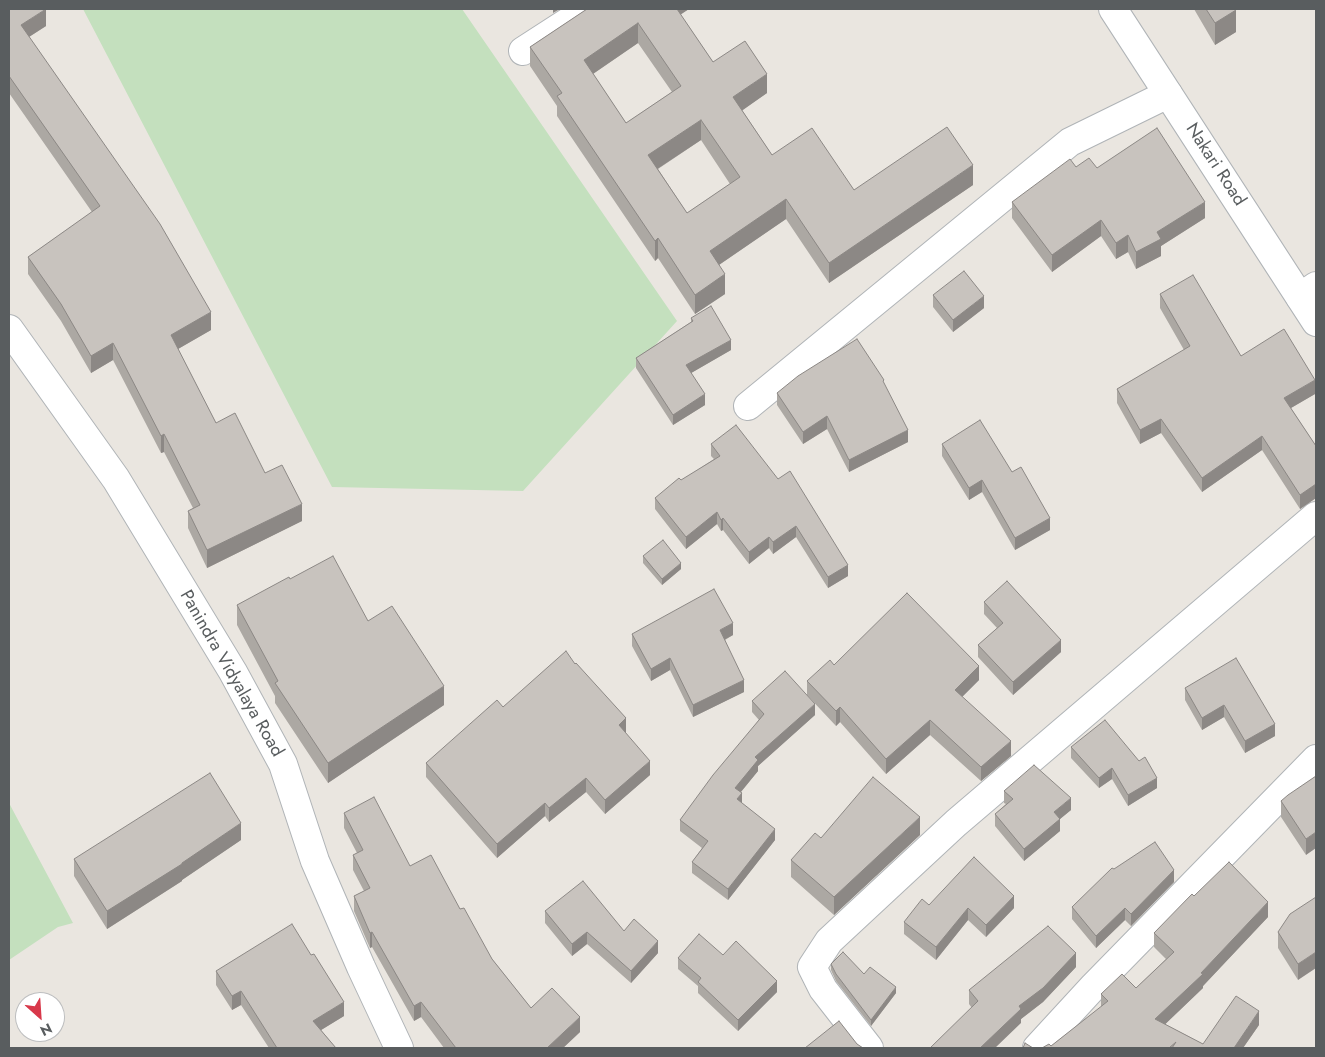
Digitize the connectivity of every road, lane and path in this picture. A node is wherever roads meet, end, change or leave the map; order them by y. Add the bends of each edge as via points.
1 (588, 9) edge
2 (1113, 9) edge
3 (523, 51) dead end
4 (1168, 94) junction
5 (1308, 292) edge
6 (1316, 322) edge
7 (9, 329) edge
8 (748, 406) dead end
9 (1316, 516) edge
10 (1316, 759) edge
11 (399, 1048) edge
12 (869, 1048) edge
13 (1037, 1048) edge

1 - 3 street
2 - 4 street, Nakari Road
4 - 5 street, Nakari Road
4 - 8 street via 1070,142
5 - 6 street, Nakari Road
7 - 11 street, Panindra Vidyalaya Road via 116,479 233,672 283,764 315,861
9 - 12 street via 956,823 829,941 812,967 823,989
10 - 13 street

